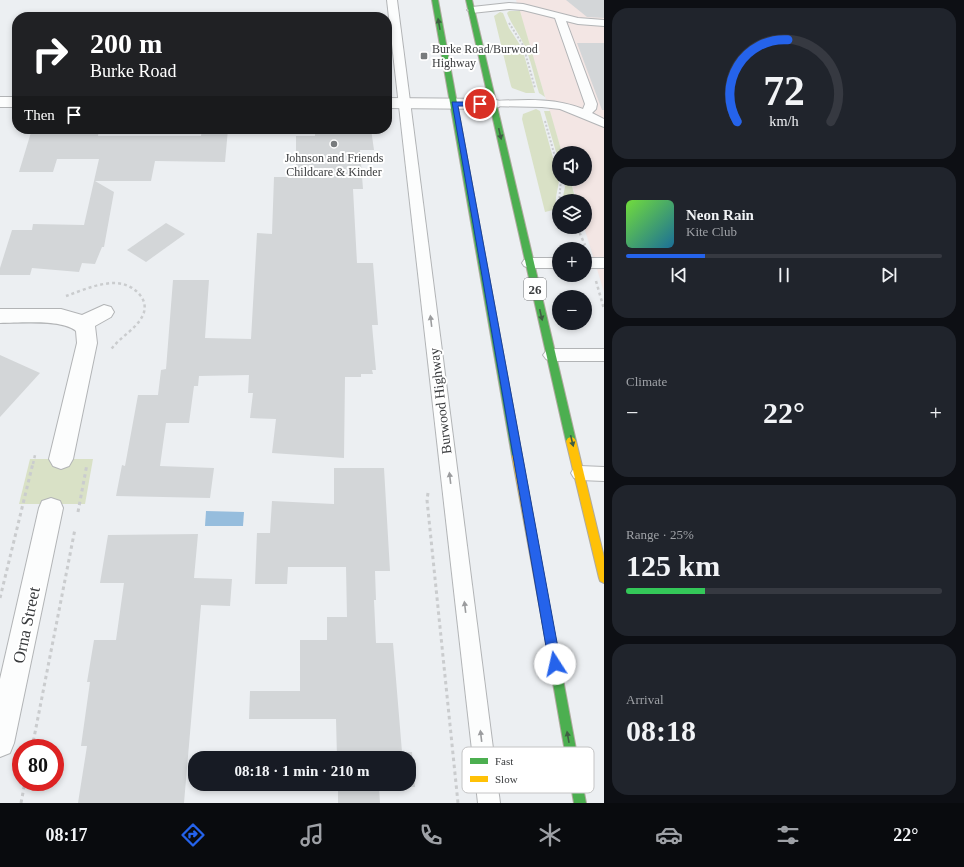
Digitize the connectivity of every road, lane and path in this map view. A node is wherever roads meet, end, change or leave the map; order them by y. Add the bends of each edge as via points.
1 (392, 0) edge
2 (435, 0) edge
3 (470, 5) edge
4 (503, 7) junction
5 (559, 16) junction
6 (604, 23) edge
7 (0, 102) edge
8 (12, 102) edge
9 (392, 103) edge
10 (404, 103) junction
11 (454, 104) junction
12 (493, 104) junction
13 (540, 104) junction
14 (584, 113) junction
15 (604, 123) edge
16 (552, 146) edge
17 (529, 263) junction
18 (552, 263) edge
19 (592, 263) edge
20 (604, 263) edge
21 (104, 312) dead end
22 (0, 316) edge
23 (82, 324) junction
24 (551, 355) junction
25 (604, 355) edge
26 (36, 452) dead end
27 (61, 459) dead end
28 (580, 473) junction
29 (604, 474) edge
30 (51, 508) dead end
31 (598, 526) edge
32 (604, 578) edge
33 (0, 598) edge
34 (0, 743) edge
35 (482, 747) edge
36 (570, 747) edge
37 (23, 791) edge
38 (488, 793) edge
39 (578, 793) edge
40 (21, 803) edge
41 (489, 803) edge
42 (580, 803) edge

1 - 10 lane, Burwood Highway
11 -> 2 highway
3 - 4 lane
3 - 12 highway, 26
4 - 5 lane via 523,7
4 - 13 path via 509,25 523,45
5 - 6 lane via 578,21
5 - 14 lane via 591,104
7 - 8 street
9 - 10 street
10 - 11 street
35 -> 10 lane, Burwood Highway
11 - 12 street
36 -> 11 highway
12 - 13 lane
12 -> 17 highway, 26
13 - 14 lane
13 - 16 path
14 - 15 lane
17 - 18 lane
17 -> 24 highway, 26
19 - 20 lane
21 - 23 street
22 - 23 street via 61,316
23 - 27 street via 86,328 87,342
24 - 25 lane
24 -> 28 highway, 26
26 - 33 path
28 - 29 lane
28 - 31 highway, 26
30 - 34 street, Orna Street
31 - 32 highway, 26
37 - 40 path
41 -> 38 lane, Burwood Highway
42 -> 39 highway

